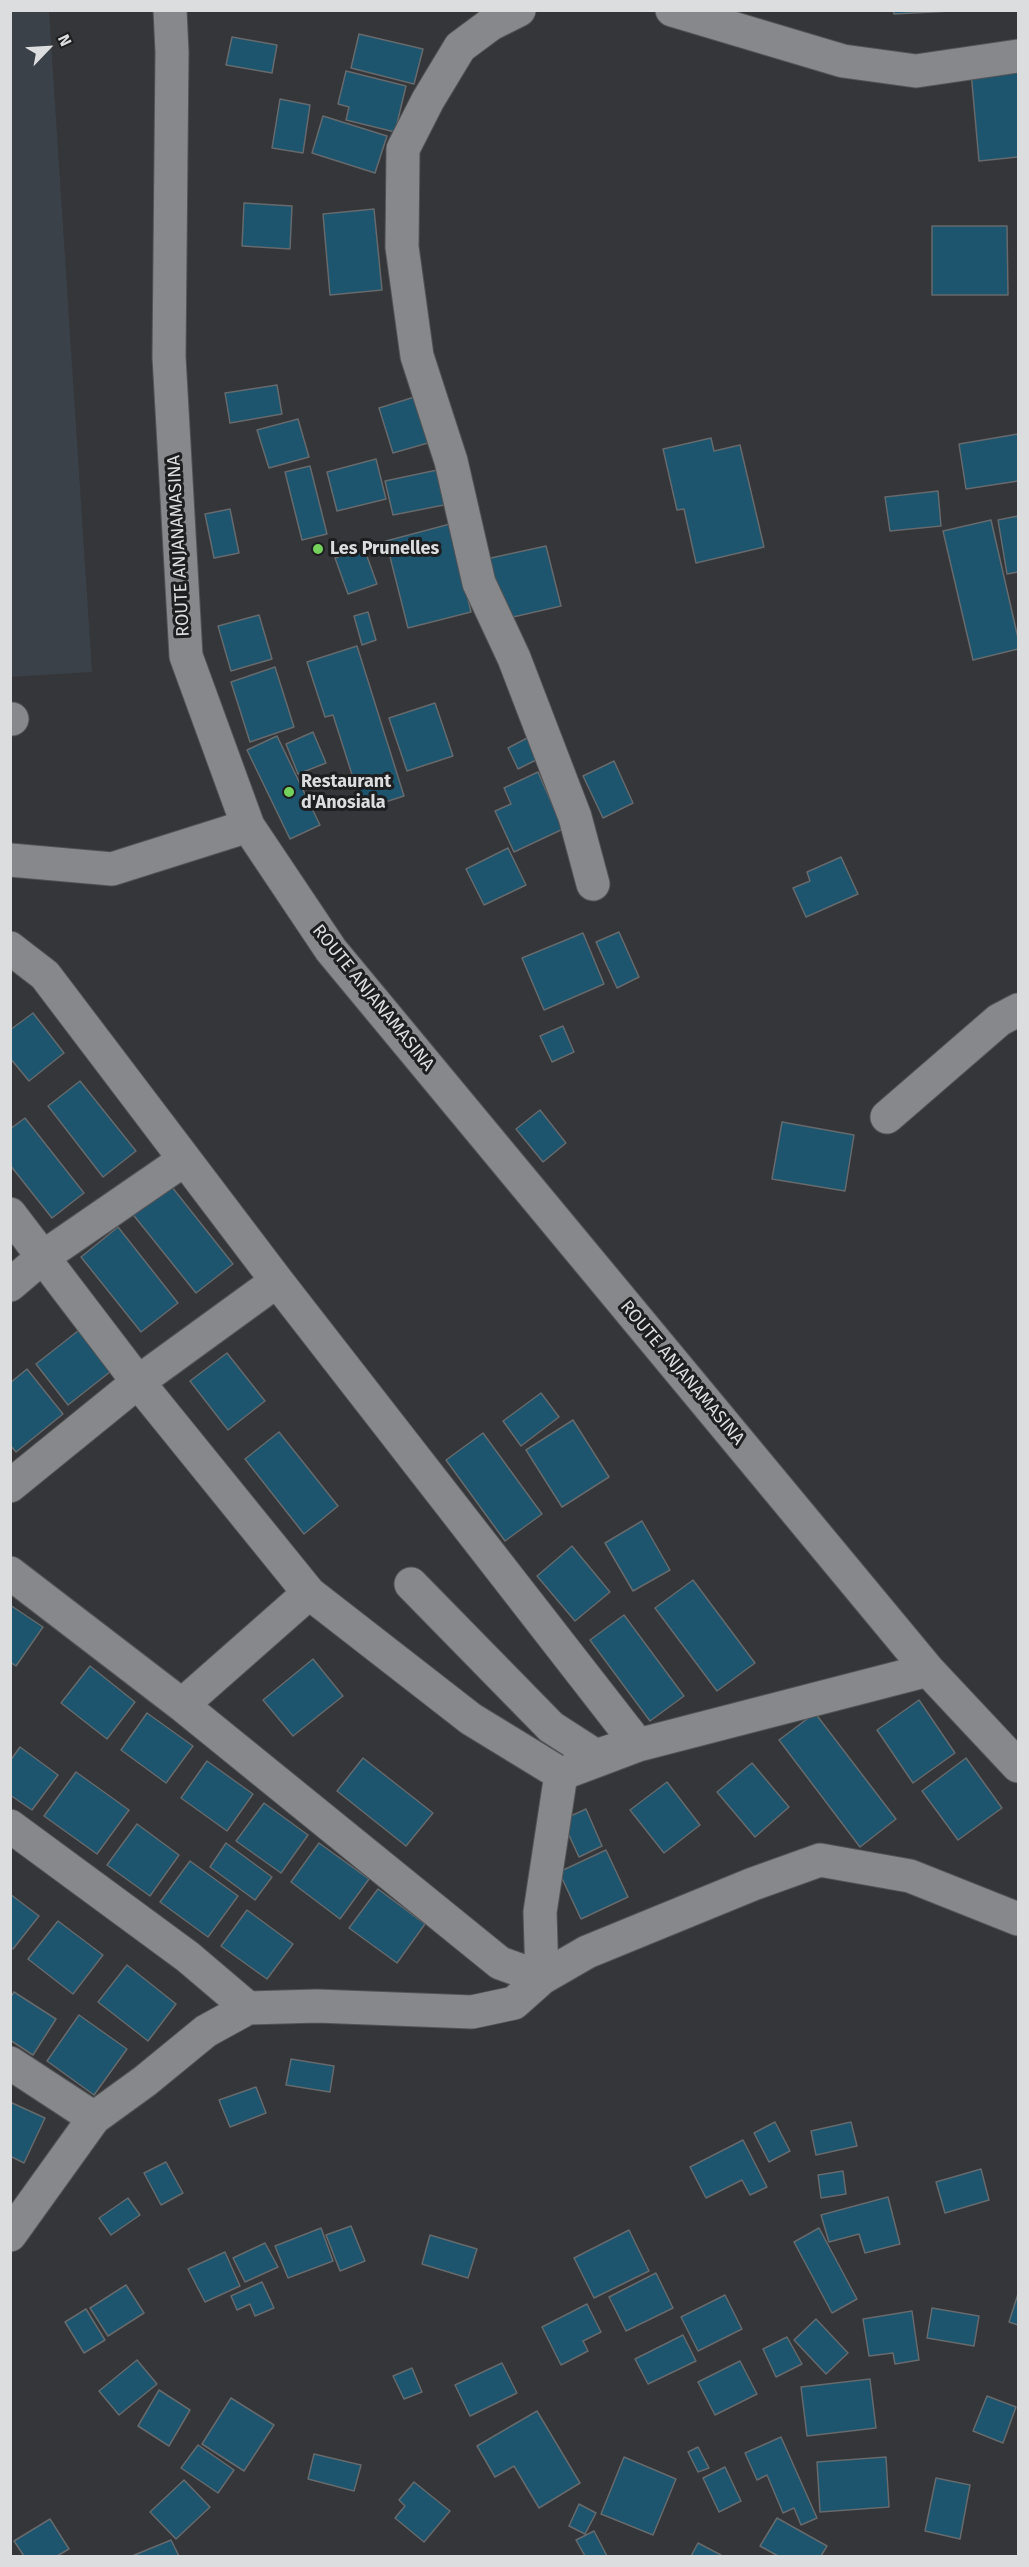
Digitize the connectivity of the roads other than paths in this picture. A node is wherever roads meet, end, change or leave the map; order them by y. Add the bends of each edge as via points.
1 (170, 10) edge
2 (519, 10) edge
3 (672, 10) edge
4 (1018, 56) edge
5 (248, 826) junction
6 (10, 860) edge
7 (593, 884) dead end
8 (10, 948) edge
9 (1018, 1010) edge
10 (887, 1117) dead end
11 (184, 1160) junction
12 (10, 1214) edge
13 (44, 1257) junction
14 (277, 1281) junction
15 (10, 1285) edge
16 (138, 1382) junction
17 (10, 1486) edge
18 (10, 1573) edge
19 (411, 1584) dead end
20 (309, 1593) junction
21 (928, 1670) junction
22 (182, 1705) junction
23 (638, 1745) junction
24 (1018, 1766) edge
25 (561, 1774) junction
26 (10, 1826) edge
27 (1018, 1919) edge
28 (542, 1978) junction
29 (248, 2008) junction
30 (10, 2063) edge
31 (94, 2118) junction
32 (10, 2235) edge

1 - 5 street, ROUTE ANJANAMASINA via 169,357 186,656
2 - 7 street via 491,24 460,47 403,149 402,247 417,356 451,461 479,583 514,658 575,817
3 - 4 street via 843,61 916,71
5 - 6 street via 112,868
5 - 21 street, ROUTE ANJANAMASINA via 331,950
8 - 11 street via 45,975
9 - 10 street via 999,1020
11 - 13 street
11 - 14 street
12 - 13 street
13 - 15 street
13 - 16 street
14 - 16 street
14 - 23 street
16 - 17 street
16 - 20 street
18 - 22 street
19 - 23 street via 551,1727 596,1756
20 - 22 street
20 - 25 street via 471,1719
21 - 23 street
21 - 24 street, ROUTE ANJANAMASINA
22 - 28 street via 500,1963
23 - 25 street
25 - 28 street via 540,1911
26 - 29 street via 188,1957
27 - 28 street via 910,1876 819,1860 587,1952
28 - 29 street via 514,2002 472,2012 317,2006
29 - 31 street via 206,2031
30 - 31 street
31 - 32 street

